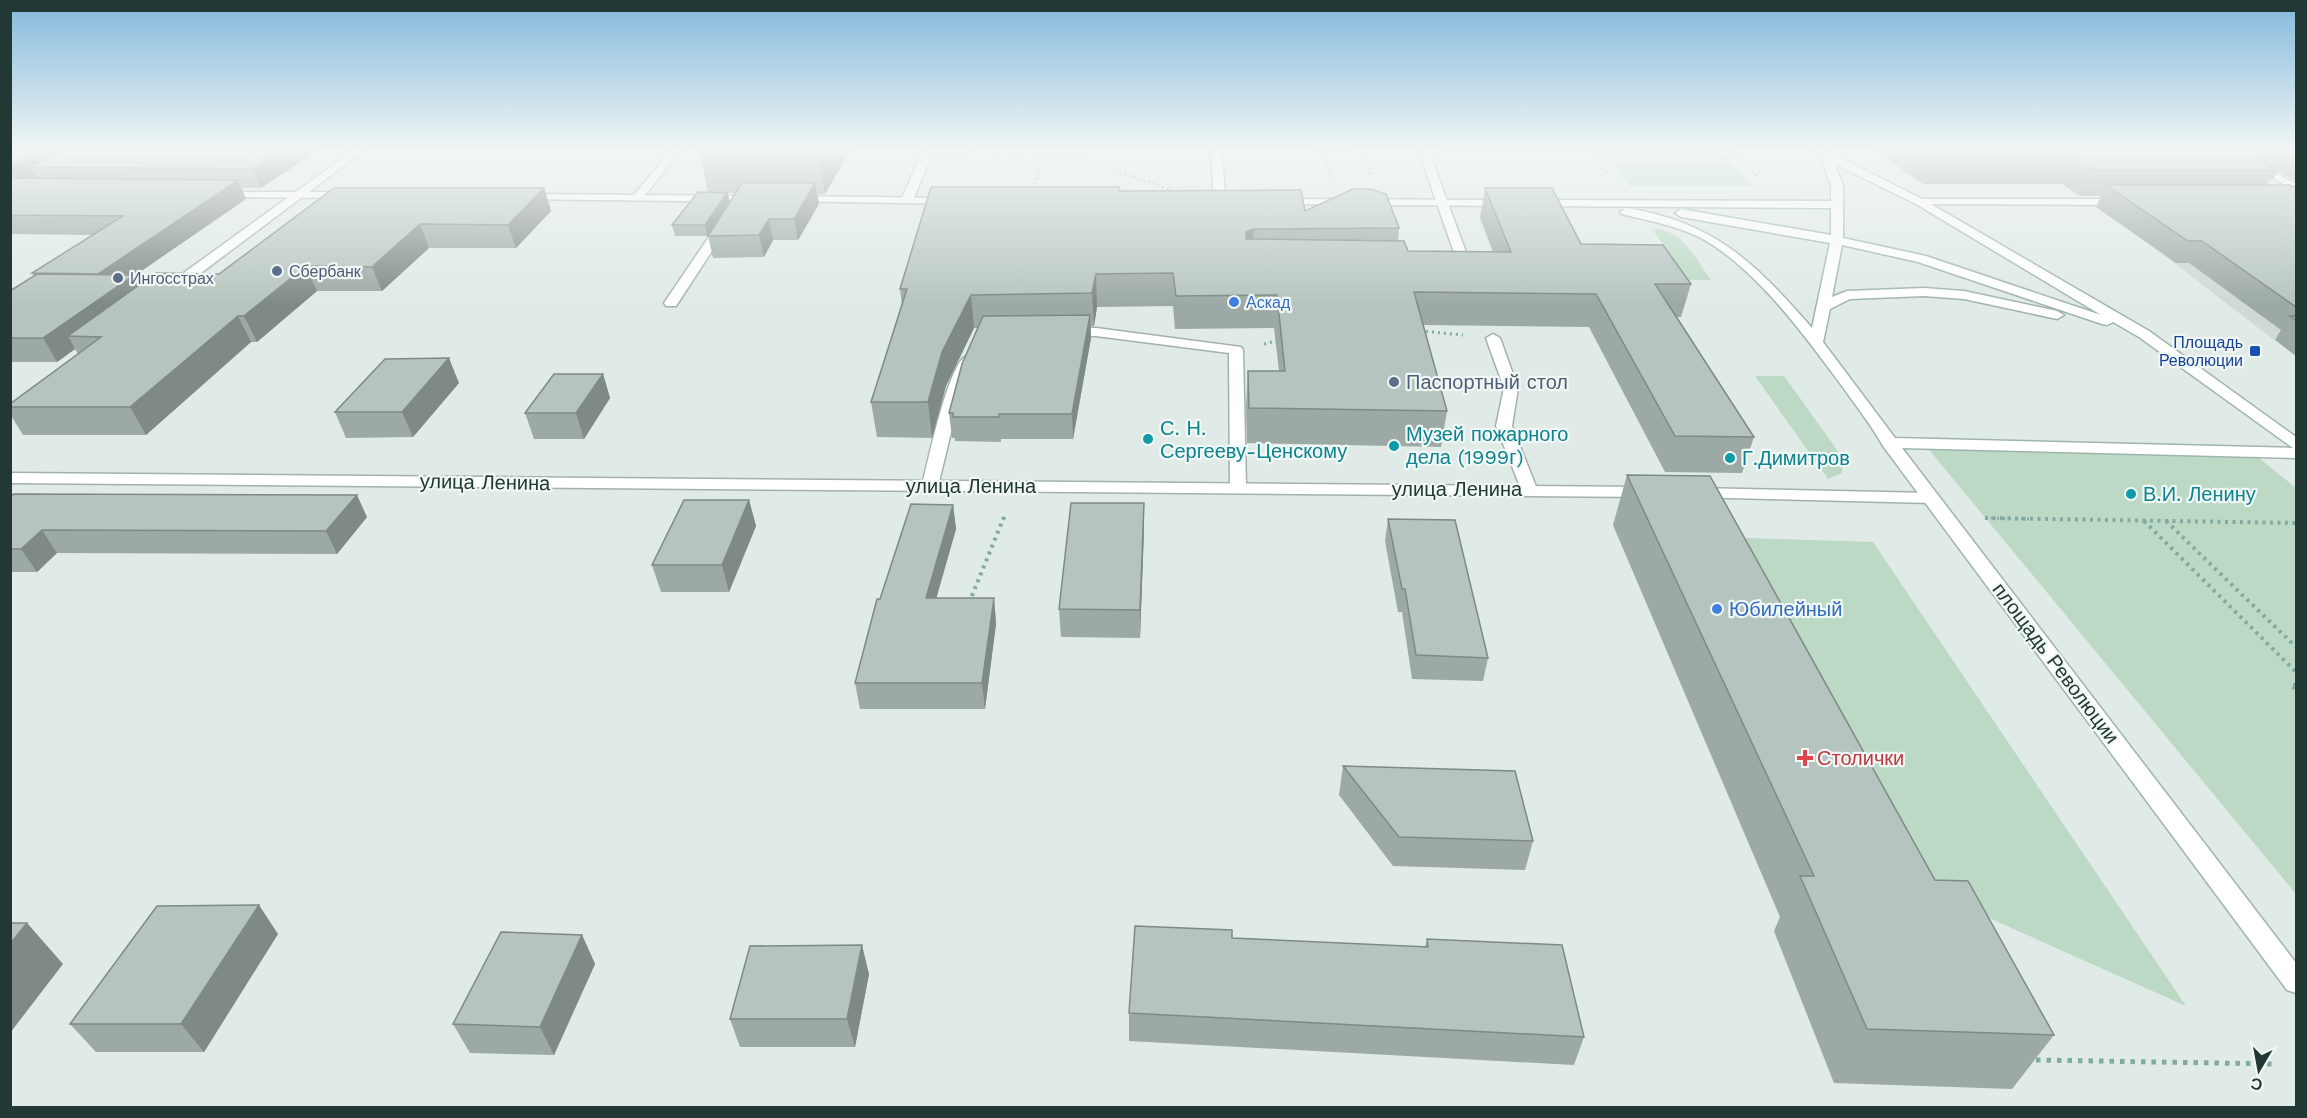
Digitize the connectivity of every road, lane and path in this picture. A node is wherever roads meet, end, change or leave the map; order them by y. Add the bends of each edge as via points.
1 (289, 201) edge
2 (675, 201) edge
3 (762, 201) edge
4 (1836, 201) edge
5 (2099, 201) edge
6 (1265, 202) edge
7 (1443, 202) junction
8 (1920, 202) joint
9 (1558, 203) junction
10 (1629, 204) junction
11 (1836, 205) junction
12 (735, 208) junction
13 (1837, 240) junction
14 (1445, 266) edge
15 (163, 294) edge
16 (671, 303) dead end
17 (1823, 307) junction
18 (1414, 331) edge
19 (1049, 333) edge
20 (2144, 334) junction
21 (1493, 338) joint
22 (1281, 340) edge
23 (1816, 343) junction
24 (974, 344) edge
25 (1236, 350) junction
26 (1889, 443) junction
27 (2296, 444) edge
28 (2296, 453) edge
29 (10, 477) edge
30 (930, 486) junction
31 (1238, 488) junction
32 (1529, 489) junction
33 (1658, 492) edge
34 (1682, 492) edge
35 (1931, 498) junction
36 (1007, 511) dead end
37 (1985, 518) dead end
38 (2144, 521) junction
39 (2166, 521) junction
40 (2296, 523) edge
41 (965, 612) edge
42 (2296, 647) edge
43 (2296, 672) edge
44 (2296, 685) edge
45 (2296, 690) edge
46 (2296, 982) edge
47 (2036, 1060) edge
48 (2277, 1064) dead end

1 - 15 street
2 - 12 street
3 - 12 street
4 - 11 street
5 - 8 street
6 - 7 street
7 - 9 street
7 - 14 street via 1464,263
8 - 20 street
9 - 10 street
9 - 23 street, площадь Революции via 1636,213 1715,240 1766,284
10 - 11 street
10 - 13 street
11 - 13 street
12 - 16 street
13 - 17 street
13 - 20 street via 1922,259
17 - 20 street via 1847,295 1964,295
17 - 23 street
18 - 21 path
19 - 25 street via 1096,332
20 - 27 street
21 - 32 street via 1511,388 1504,426
22 - 25 path
23 - 26 street, площадь Революции
24 - 30 street via 955,387
25 - 31 street
26 - 28 street
26 - 35 street, площадь Революции
29 - 30 street, улица Ленина
30 - 31 street, улица Ленина
31 - 32 street, улица Ленина
32 - 33 street, улица Ленина
34 - 35 street
35 - 46 street, площадь Революции
36 - 41 path
37 - 38 path
38 - 39 path
38 - 43 path
39 - 40 path
39 - 42 path
44 - 45 path via 2291,685
47 - 48 path

